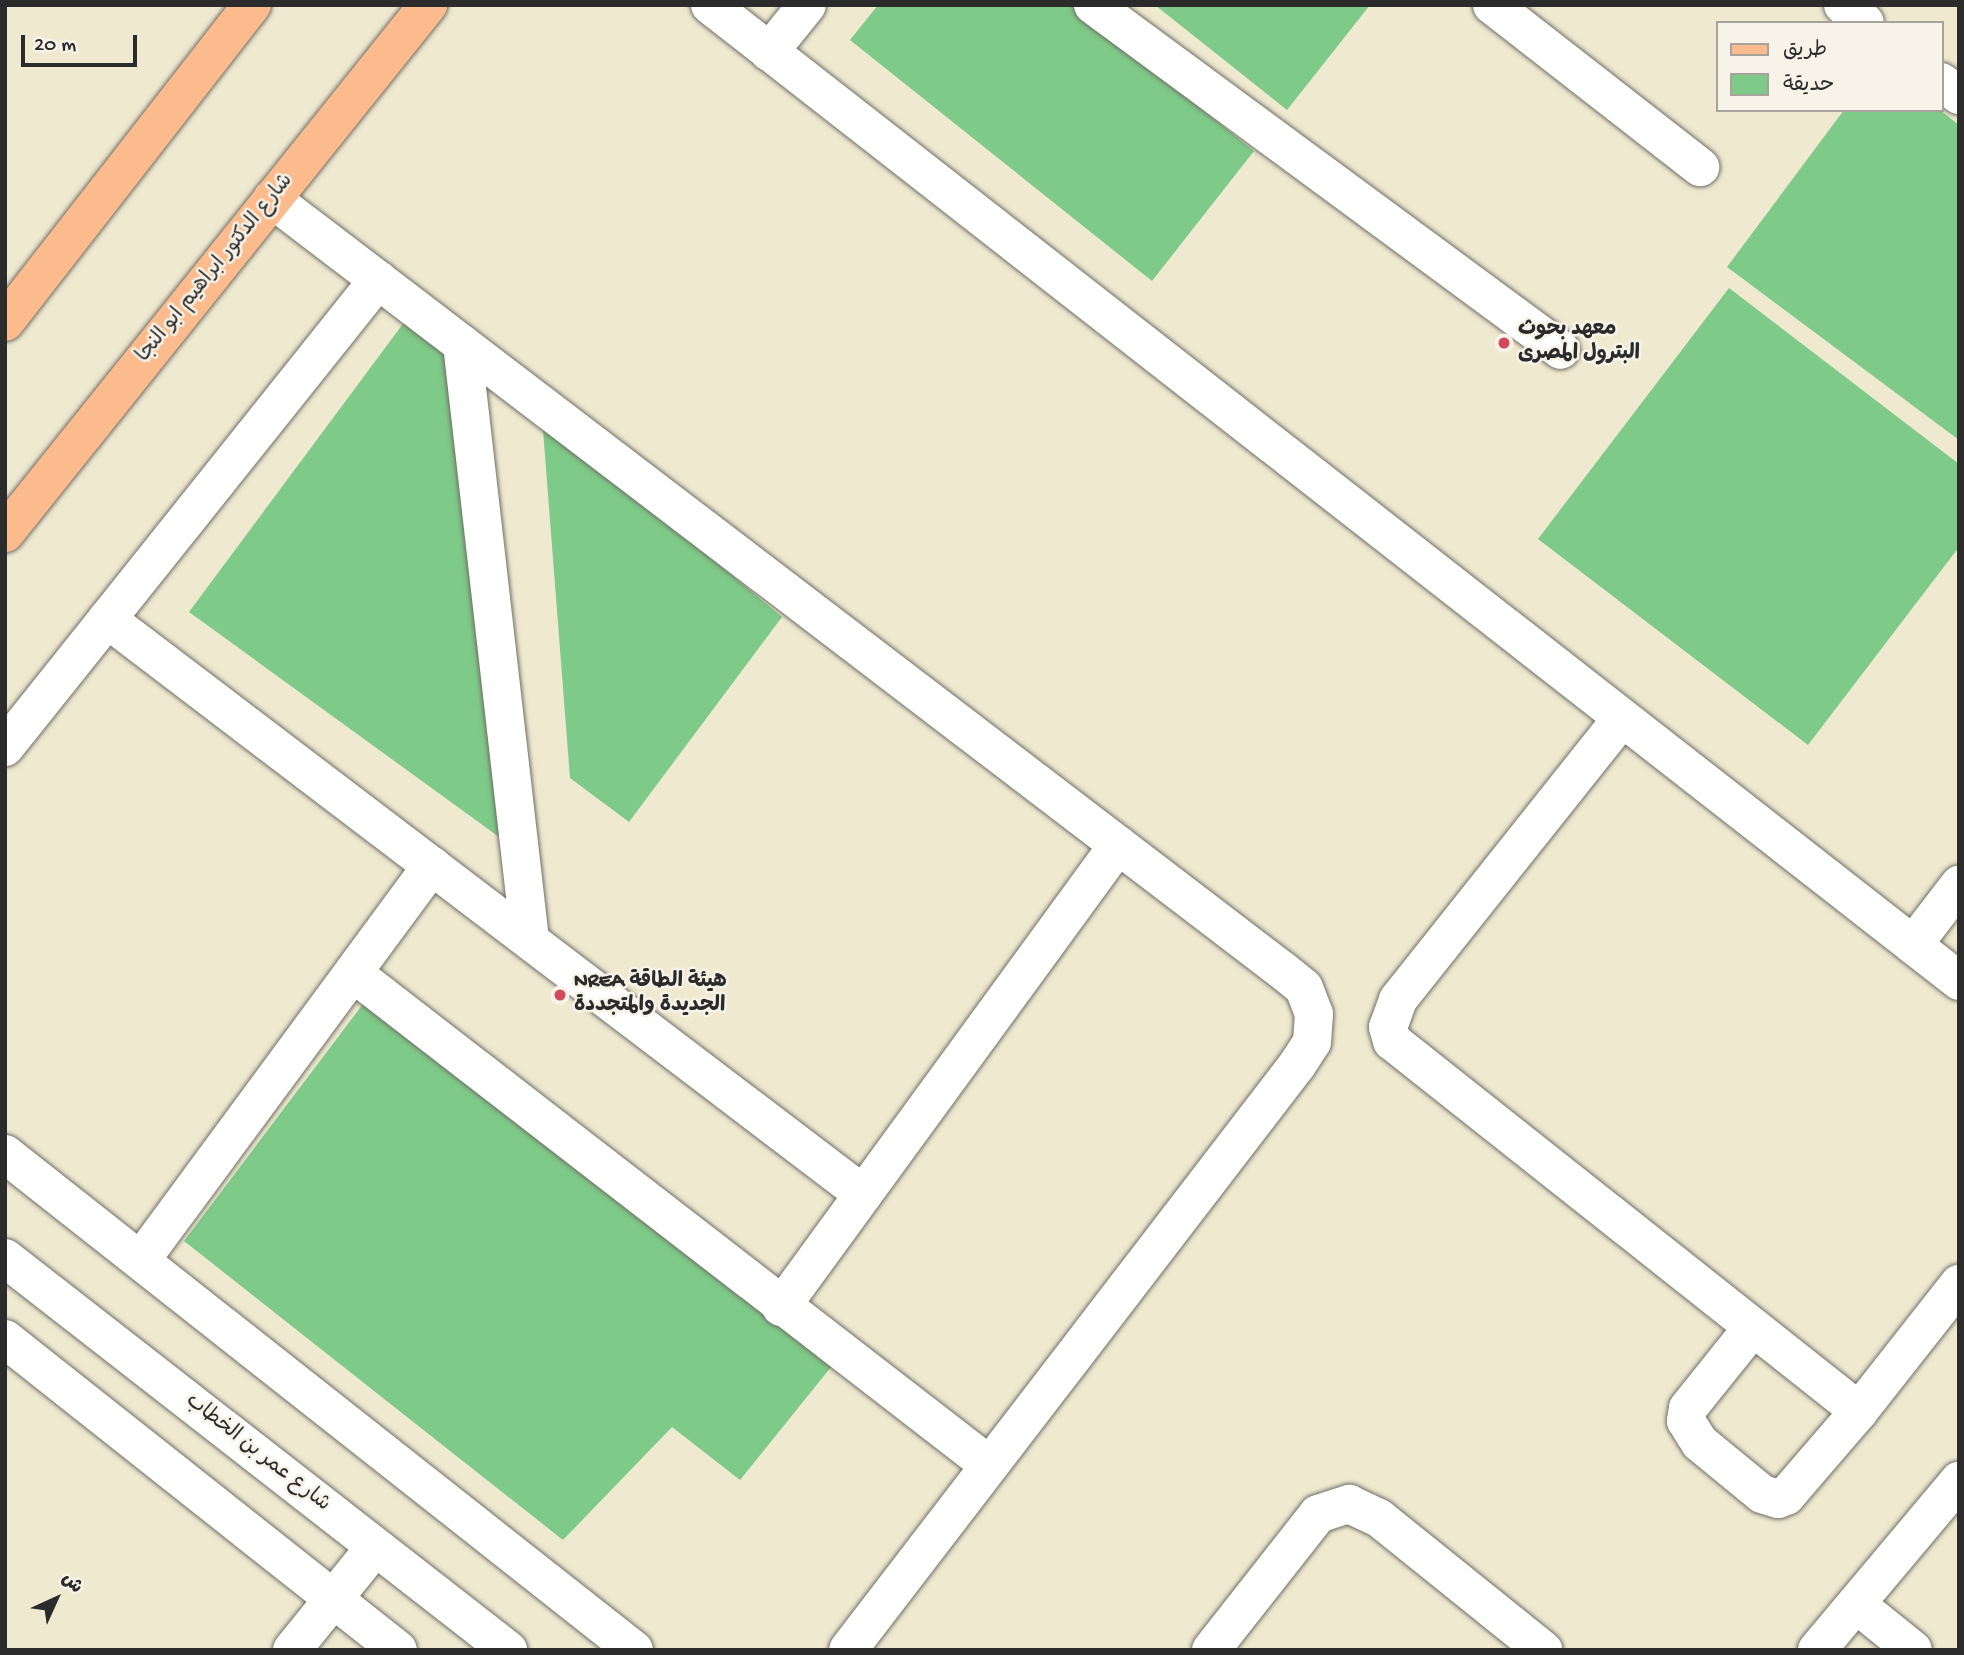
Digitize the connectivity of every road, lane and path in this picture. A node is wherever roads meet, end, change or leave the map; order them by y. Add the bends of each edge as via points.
1 (252, 5) edge
2 (428, 5) edge
3 (710, 5) edge
4 (807, 5) edge
5 (1093, 5) edge
6 (1492, 5) edge
7 (1843, 5) edge
8 (1863, 21) edge
9 (769, 52) junction
10 (1943, 83) edge
11 (1959, 95) edge
12 (1700, 167) dead end
13 (272, 200) junction
14 (378, 280) junction
15 (5, 322) edge
16 (462, 344) junction
17 (1561, 350) dead end
18 (5, 533) edge
19 (107, 619) junction
20 (1622, 718) junction
21 (5, 747) edge
22 (1118, 845) junction
23 (432, 866) junction
24 (1959, 885) edge
25 (530, 940) junction
26 (1913, 945) junction
27 (353, 972) junction
28 (1959, 981) edge
29 (5, 1154) edge
30 (863, 1194) junction
31 (141, 1260) junction
32 (8, 1266) edge
33 (1959, 1283) edge
34 (781, 1307) junction
35 (1753, 1327) junction
36 (5, 1339) edge
37 (1859, 1411) junction
38 (989, 1465) junction
39 (1959, 1481) edge
40 (375, 1546) junction
41 (333, 1600) junction
42 (1856, 1604) junction
43 (292, 1650) edge
44 (398, 1650) edge
45 (508, 1650) edge
46 (634, 1650) edge
47 (848, 1650) edge
48 (1211, 1650) edge
49 (1543, 1650) edge
50 (1817, 1650) edge
51 (1913, 1650) edge

1 - 15 main road
2 - 13 main road, شارع الدكتور ابراهيم ابو النجا
3 - 9 street
4 - 9 street
5 - 17 street
6 - 12 street
7 - 8 street
9 - 20 street
10 - 11 street
13 - 14 street
13 - 18 main road, شارع الدكتور ابراهيم ابو النجا
14 - 16 street
14 - 19 street
16 - 22 street
16 - 25 street
19 - 21 street
19 - 23 street
20 - 26 street
20 - 35 street via 1398,1000 1388,1027 1402,1052
22 - 30 street
22 - 38 street via 1304,988 1314,1014 1312,1042
23 - 25 street
23 - 27 street
24 - 26 street
25 - 30 street
26 - 28 street
27 - 31 street
27 - 34 street
29 - 31 street
30 - 34 street
31 - 46 street
32 - 40 street, شارع عمر بن الخطاب
33 - 37 street
34 - 38 street
35 - 37 street
35 - 37 street via 1688,1408 1686,1421 1690,1434 1762,1494 1778,1499 1786,1496
36 - 41 street
38 - 47 street
39 - 42 street
40 - 41 street
40 - 45 street, شارع عمر بن الخطاب
41 - 43 street
41 - 44 street
42 - 50 street
42 - 51 street
48 - 49 street via 1318,1514 1349,1504 1379,1518

